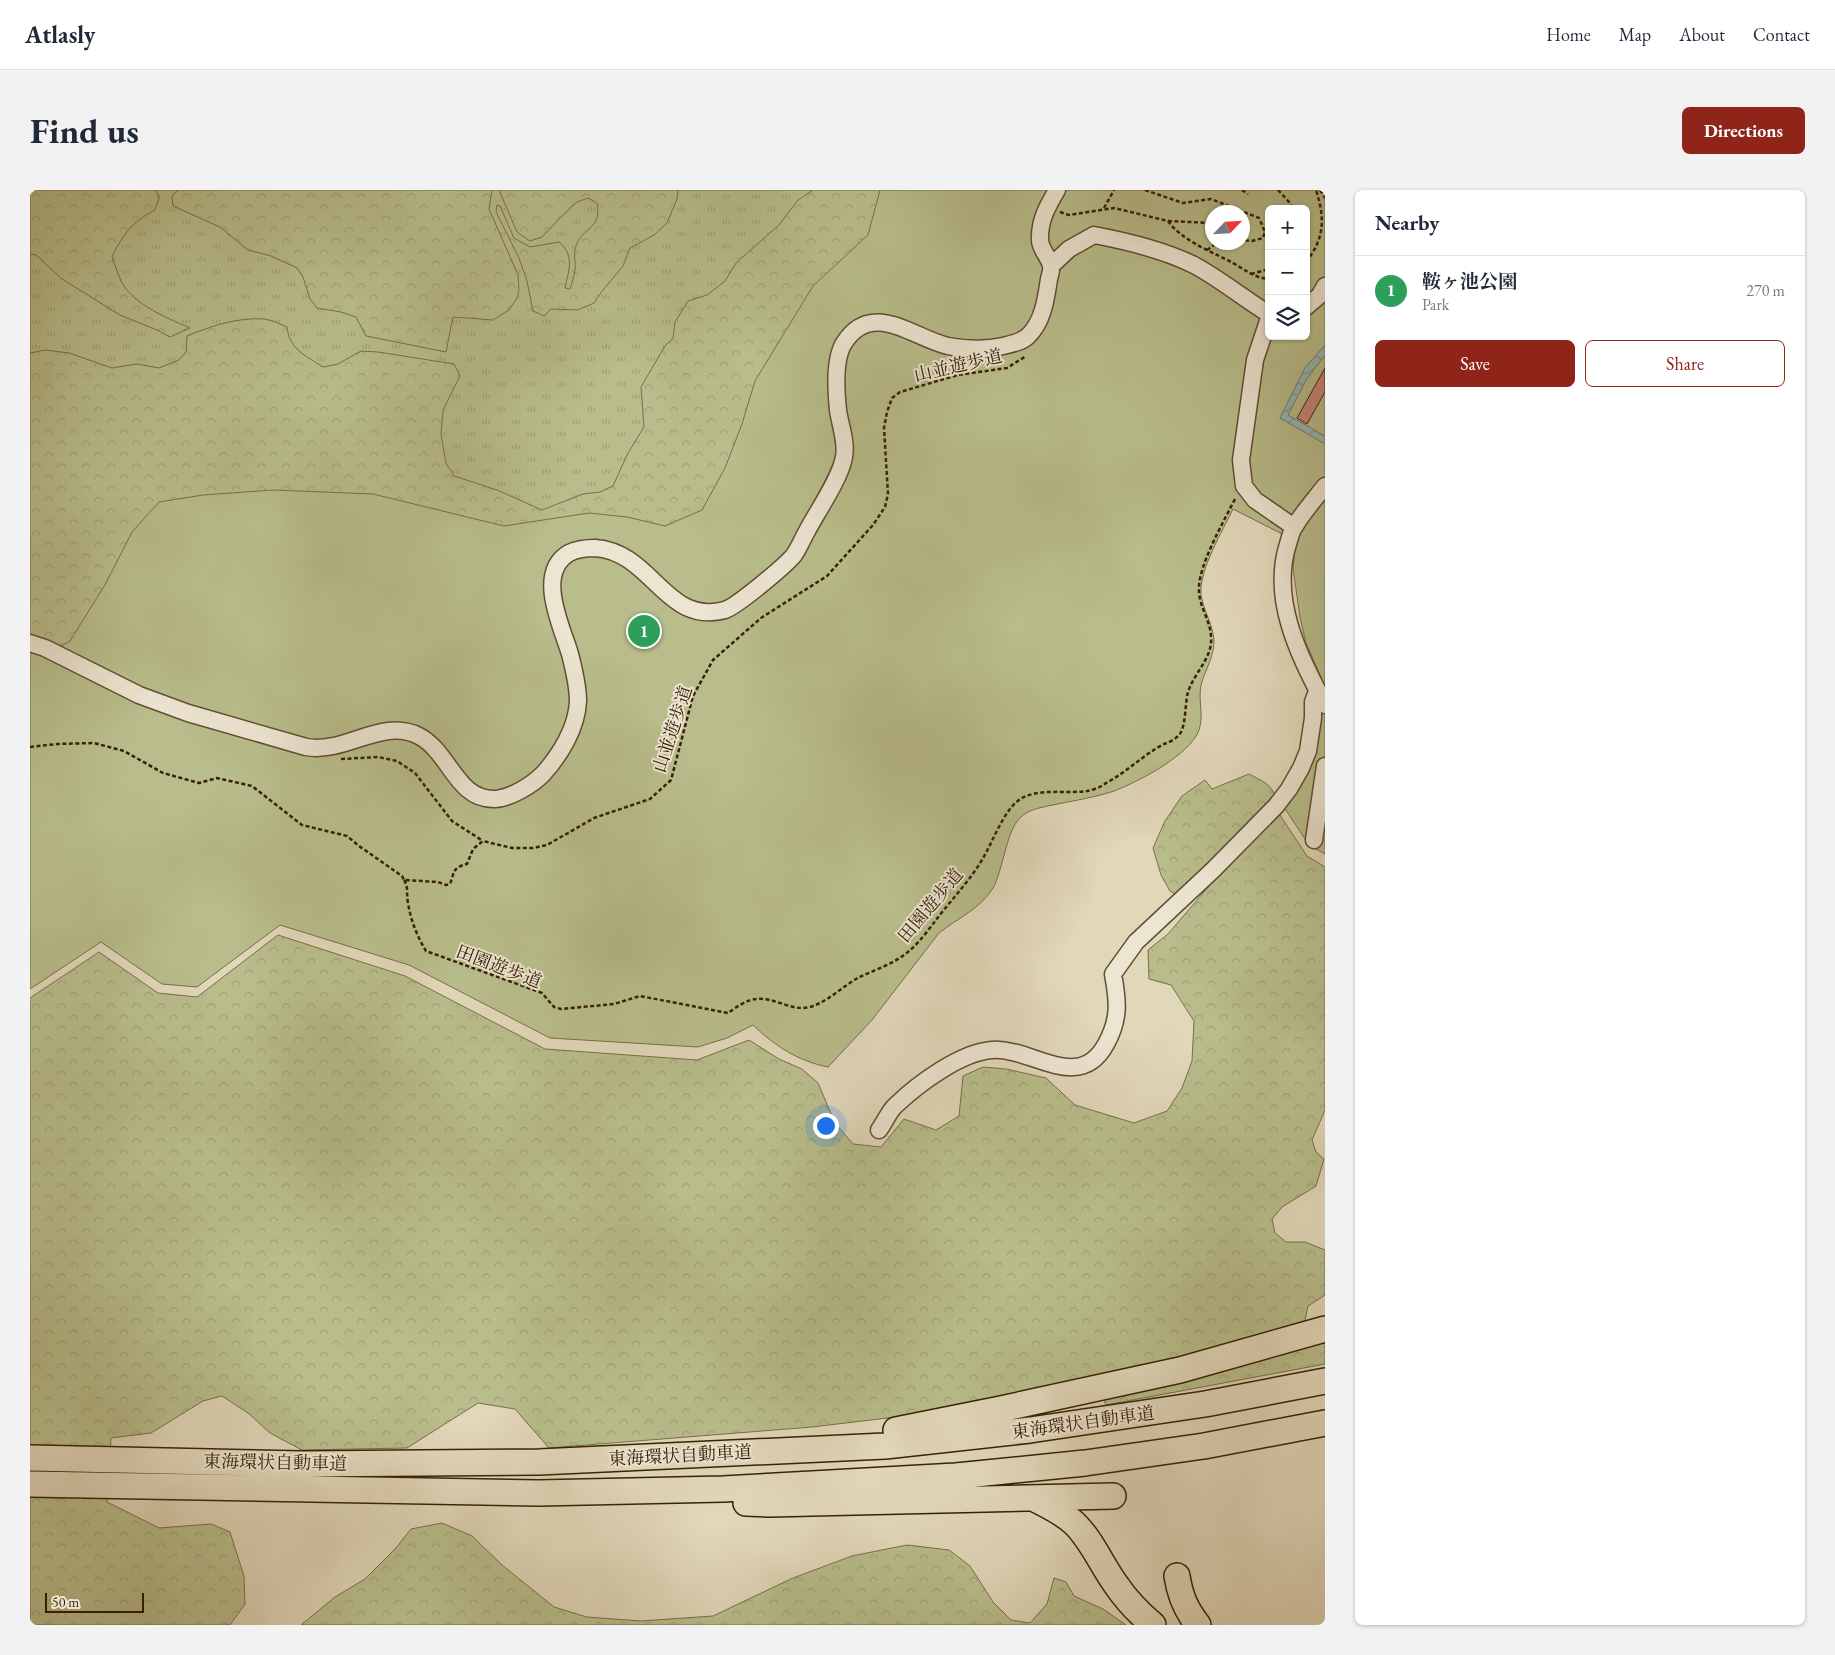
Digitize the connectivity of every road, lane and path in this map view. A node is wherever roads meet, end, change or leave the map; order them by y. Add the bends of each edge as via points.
1 (1057, 190) edge
2 (1114, 190) edge
3 (1145, 190) edge
4 (1242, 190) edge
5 (1278, 190) edge
6 (1316, 190) edge
7 (1320, 190) edge
8 (1248, 194) dead end
9 (1325, 198) edge
10 (1048, 205) junction
11 (1227, 205) edge
12 (1291, 205) edge
13 (1104, 209) junction
14 (1250, 214) edge
15 (1168, 221) junction
16 (1205, 223) edge
17 (1250, 241) edge
18 (1205, 249) edge
19 (1206, 250) edge
20 (1310, 256) edge
21 (1051, 266) junction
22 (1265, 270) edge
23 (1251, 274) junction
24 (1265, 278) edge
25 (1325, 286) edge
26 (1310, 303) edge
27 (1265, 311) edge
28 (1265, 330) edge
29 (1028, 354) dead end
30 (1244, 486) junction
31 (1325, 486) edge
32 (1294, 527) junction
33 (30, 643) edge
34 (1321, 698) edge
35 (30, 747) edge
36 (329, 748) junction
37 (1325, 766) edge
38 (1314, 840) dead end
39 (483, 841) junction
40 (404, 880) junction
41 (879, 1130) dead end
42 (1325, 1329) edge
43 (1325, 1381) edge
44 (1325, 1423) edge
45 (720, 1453) junction
46 (30, 1458) edge
47 (30, 1484) edge
48 (539, 1494) junction
49 (1113, 1496) dead end
50 (1035, 1499) junction
51 (1177, 1576) dead end
52 (1153, 1625) edge
53 (1198, 1625) edge

1 - 10 street
2 - 13 path
3 - 11 path via 1183,203 1212,199
4 - 8 path
5 - 12 path
6 - 20 path via 1323,225
7 - 9 path
10 - 13 path via 1069,215
10 - 21 street via 1040,244
13 - 15 path via 1114,208
14 - 17 path via 1259,218 1265,232 1263,238
15 - 16 path
15 - 18 path
19 - 23 path
21 - 27 street via 1069,249 1094,235 1125,241 1193,264
21 - 36 street via 1041,317 1027,337 1012,344 991,349 946,345 884,322 872,321 850,335 842,346 837,365 844,458 834,483 794,555 727,610 700,613 680,605 635,563 615,552 582,548 559,562 552,578 552,594 576,678 578,702 576,719 565,742 551,766 535,782 497,799 480,797 467,790 435,748 420,736 403,730 388,730
22 - 23 path
23 - 24 path
25 - 26 street
28 - 30 street via 1255,360 1241,460
29 - 39 path, 山並遊歩道 via 1007,368 958,375 900,392 892,398 884,428 888,494 885,507 827,576 761,618 713,660 693,696 671,780 660,791 650,799 594,818 547,845 512,848
30 - 32 street via 1255,500
30 - 40 path, 田園遊歩道 via 1218,532 1201,574 1200,599 1210,625 1212,644 1192,681 1181,732 1104,785 1089,790 1038,793 1021,798 1010,809 982,860 963,886 904,955 809,1007 792,1007 756,998 728,1013 640,996 614,1004 554,1007 542,993 426,952 412,924 408,886
31 - 32 street
32 - 34 street via 1284,557 1283,585 1288,623 1301,659
33 - 36 street via 139,695 188,713 306,747
34 - 41 street via 1313,702 1314,718 1308,751 1289,789 1213,870 1136,942 1113,974 1118,998 1117,1016 1102,1052 1083,1067 1067,1068 1006,1052 976,1053 918,1087 895,1106
35 - 40 path via 94,743 124,751 163,773 199,784 217,778 252,786 302,824 347,836
36 - 39 path via 341,760 378,757 397,761 415,773 452,821
37 - 38 street
39 - 40 path via 473,849 467,864 454,870 450,884
42 - 45 highway via 1180,1370 996,1410 898,1430
43 - 45 highway, 東海環状自動車道 via 1205,1404 1030,1430 885,1446
44 - 48 highway, 東海環状自動車道 via 1204,1446 1085,1463 956,1476 723,1489
45 - 46 highway, 東海環状自動車道 via 428,1464
47 - 48 highway, 東海環状自動車道
48 - 50 highway via 769,1504
49 - 50 highway
50 - 52 highway via 1059,1511 1074,1524 1136,1611
51 - 53 highway via 1180,1595

